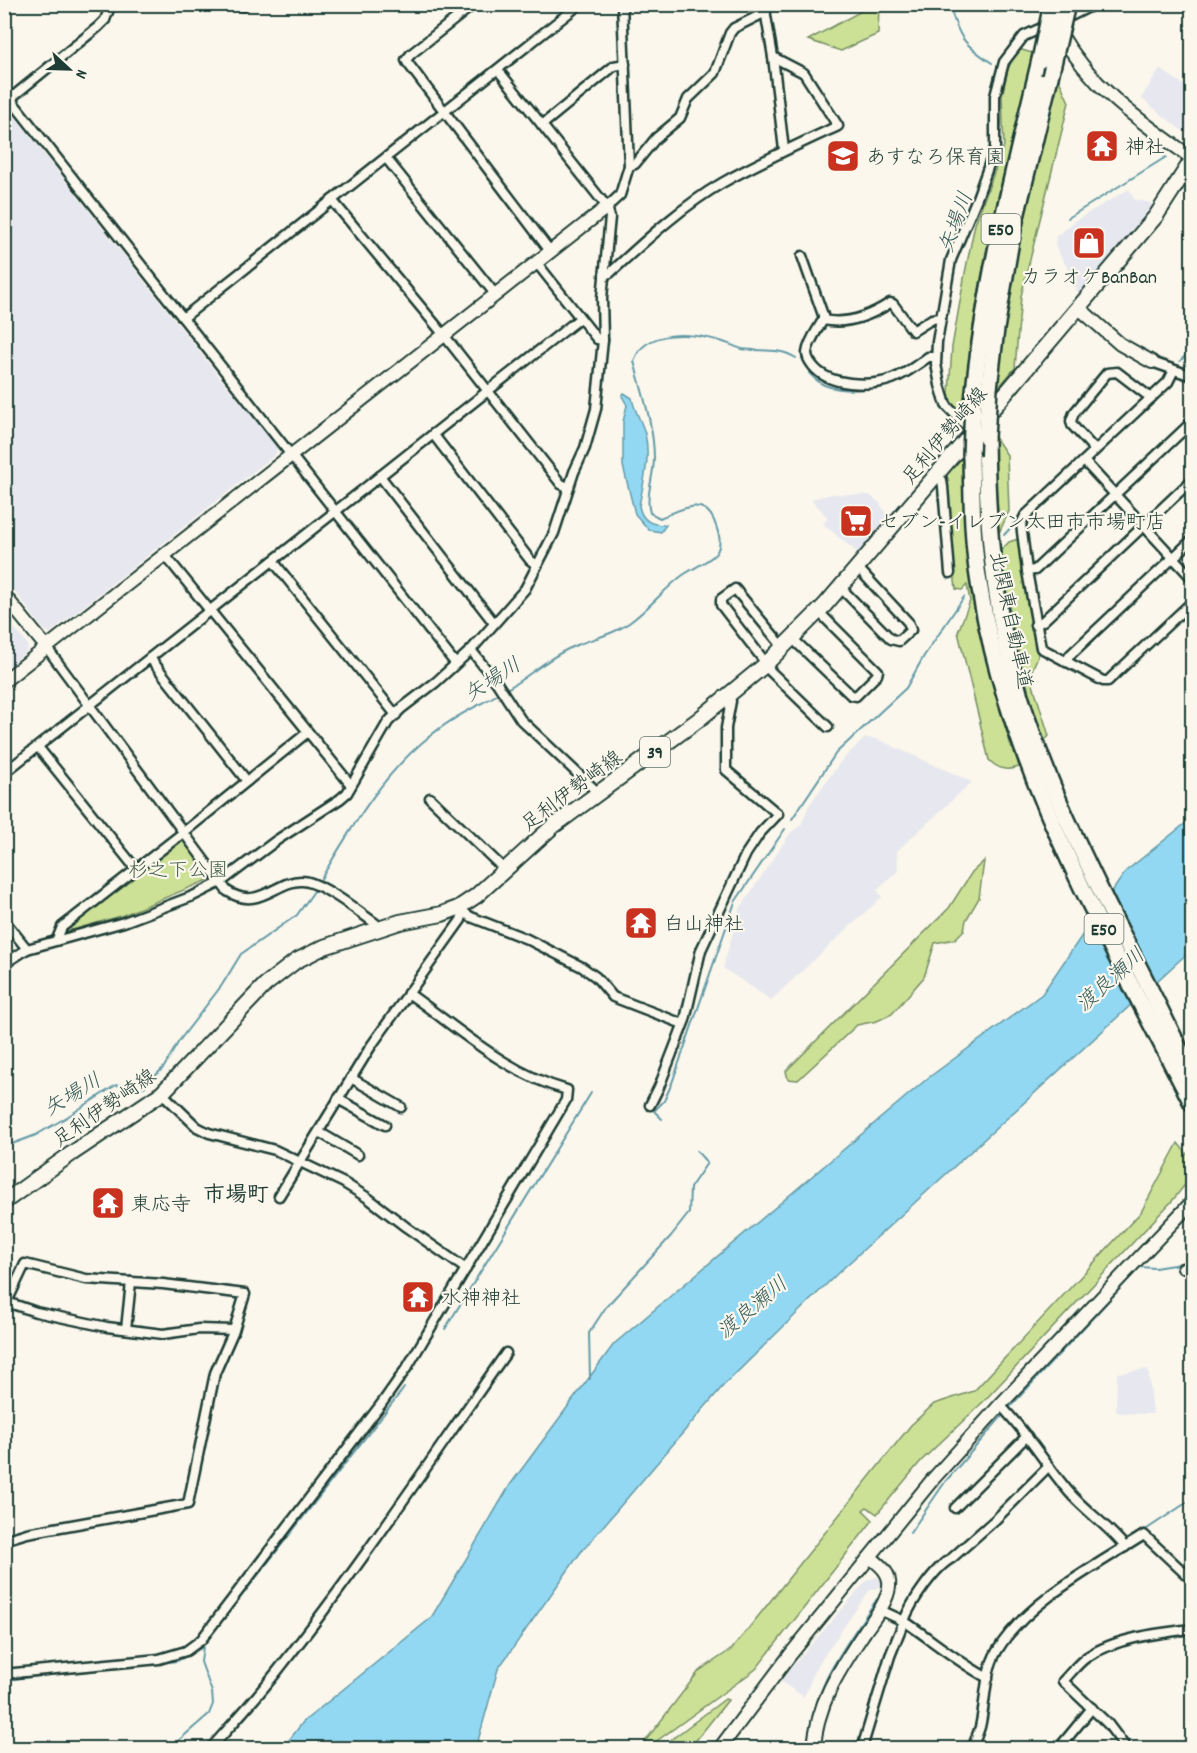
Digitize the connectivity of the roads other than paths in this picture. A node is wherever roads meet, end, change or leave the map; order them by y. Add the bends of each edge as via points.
1 (111, 4) edge
2 (236, 4) edge
3 (246, 4) edge
4 (474, 4) edge
5 (580, 4) edge
6 (622, 4) edge
7 (1046, 4) edge
8 (1052, 4) edge
9 (1066, 4) edge
10 (1095, 4) edge
11 (765, 8) edge
12 (1054, 23) junction
13 (773, 57) junction
14 (625, 64) junction
15 (498, 70) junction
16 (7, 97) edge
17 (444, 112) junction
18 (542, 125) junction
19 (784, 150) junction
20 (386, 158) junction
21 (1192, 159) edge
22 (629, 166) junction
23 (332, 200) junction
24 (607, 207) junction
25 (550, 252) junction
26 (802, 256) dead end
27 (536, 262) junction
28 (604, 275) junction
29 (495, 294) junction
30 (1078, 307) junction
31 (183, 318) junction
32 (941, 318) junction
33 (579, 319) junction
34 (824, 320) junction
35 (444, 335) junction
36 (603, 340) junction
37 (936, 357) junction
38 (1152, 362) joint
39 (1174, 370) junction
40 (1192, 376) edge
41 (488, 391) junction
42 (1151, 398) junction
43 (1192, 422) edge
44 (433, 434) junction
45 (979, 436) junction
46 (1095, 450) junction
47 (291, 455) junction
48 (1084, 461) junction
49 (936, 474) junction
50 (380, 476) junction
51 (1192, 480) edge
52 (568, 487) junction
53 (1115, 495) junction
54 (335, 512) junction
55 (1144, 526) junction
56 (1192, 540) edge
57 (165, 555) junction
58 (1174, 558) junction
59 (273, 561) junction
60 (537, 565) junction
61 (857, 567) junction
62 (1027, 571) junction
63 (950, 573) dead end
64 (1192, 578) edge
65 (840, 587) junction
66 (4, 595) edge
67 (1192, 602) edge
68 (210, 611) junction
69 (819, 612) junction
70 (494, 623) junction
71 (1035, 624) junction
72 (788, 643) junction
73 (47, 648) junction
74 (471, 650) junction
75 (150, 658) junction
76 (1066, 662) junction
77 (455, 663) junction
78 (765, 664) junction
79 (4, 681) edge
80 (728, 696) junction
81 (90, 706) junction
82 (396, 715) junction
83 (828, 728) dead end
84 (308, 732) junction
85 (1029, 746) junction
86 (38, 747) junction
87 (4, 773) edge
88 (247, 781) junction
89 (351, 785) junction
90 (596, 793) junction
91 (430, 798) dead end
92 (184, 832) junction
93 (136, 869) junction
94 (504, 869) junction
95 (221, 882) junction
96 (460, 910) junction
97 (4, 920) edge
98 (379, 929) junction
99 (57, 939) junction
100 (27, 950) junction
101 (4, 964) edge
102 (408, 993) junction
103 (683, 1024) junction
104 (1192, 1074) edge
105 (351, 1078) junction
106 (162, 1093) junction
107 (338, 1099) junction
108 (1192, 1103) edge
109 (650, 1105) dead end
110 (401, 1107) dead end
111 (385, 1125) dead end
112 (319, 1132) junction
113 (358, 1155) dead end
114 (302, 1161) junction
115 (279, 1196) dead end
116 (4, 1202) edge
117 (1192, 1202) edge
118 (1182, 1268) dead end
119 (1192, 1268) edge
120 (466, 1269) junction
121 (131, 1282) junction
122 (5, 1302) edge
123 (126, 1329) junction
124 (234, 1330) junction
125 (506, 1353) dead end
126 (1000, 1405) junction
127 (1027, 1436) junction
128 (1048, 1467) junction
129 (955, 1508) dead end
130 (4, 1540) edge
131 (1125, 1547) junction
132 (870, 1557) junction
133 (1192, 1580) edge
134 (879, 1610) junction
135 (904, 1621) junction
136 (1192, 1629) edge
137 (4, 1674) edge
138 (988, 1678) junction
139 (1092, 1708) junction
140 (211, 1748) edge
141 (205, 1749) edge
142 (720, 1749) edge
143 (814, 1749) edge
144 (862, 1749) edge
145 (973, 1749) edge
146 (1059, 1749) edge
147 (1126, 1749) edge

1 - 16 street via 98,27
2 - 3 street
4 - 17 street via 406,60
5 - 15 street
6 - 14 street
7 - 12 street
8 - 85 highway, 北関東自動車道 / E50, bridge via 995,254 977,357 971,456 979,583 994,654
9 - 45 highway, 北関東自動車道 / E50, bridge via 1013,229
10 - 12 street
11 - 13 street
11 - 22 street via 734,28 715,73 688,99 680,118
12 - 21 street via 1108,95
12 - 32 street via 1024,36 1001,69 995,96 996,144 951,260
13 - 19 street
13 - 19 street via 804,73 838,126
14 - 18 street via 614,66
14 - 22 street
15 - 17 street
15 - 18 street
16 - 31 street
17 - 20 street
17 - 25 street
18 - 24 street
19 - 28 street via 693,203
20 - 23 street
20 - 29 street
21 - 30 main road, 足利伊勢崎線 / 39 via 1156,216
22 - 24 street via 620,195
23 - 31 street
23 - 35 street
24 - 25 street
24 - 28 street via 610,217
25 - 27 street
26 - 34 street
27 - 29 street
27 - 33 street
28 - 36 street
29 - 35 street
30 - 38 street via 1120,344
30 - 45 main road, 足利伊勢崎線 / 39
31 - 47 street
32 - 34 street via 913,331 890,303 871,314 842,322
32 - 37 street
33 - 36 street via 597,339
33 - 41 street
34 - 37 street via 807,354 818,372 830,380 885,381 911,370 928,357
35 - 41 street
35 - 47 street
36 - 52 street via 596,409
37 - 45 street via 946,405
38 - 39 street
39 - 40 street
39 - 42 street via 1171,379
41 - 44 street
41 - 52 street via 561,484
42 - 46 street
42 - 46 street via 1117,372 1107,373 1071,421
43 - 53 street
44 - 50 street
44 - 60 street
45 - 49 main road, 足利伊勢崎線 / 39
45 - 85 highway, 北関東自動車道 / E50 via 995,581
46 - 48 street
47 - 54 street
47 - 57 street
48 - 53 street
48 - 62 street via 1022,520
49 - 61 main road, 足利伊勢崎線 / 39
49 - 63 street via 944,487
50 - 54 street
50 - 70 street
51 - 55 street
52 - 60 street via 554,533
53 - 55 street
53 - 62 street via 1035,570
54 - 59 street
54 - 77 street
55 - 58 street
55 - 71 street via 1043,621
56 - 58 street
57 - 68 street
57 - 73 street
58 - 64 street
58 - 76 street
59 - 68 street
59 - 82 street
60 - 70 street via 525,589
61 - 65 main road, 足利伊勢崎線 / 39
61 - 65 street via 908,622 909,633 899,641 891,639
62 - 71 street
65 - 69 main road, 足利伊勢崎線 / 39
66 - 73 street
67 - 76 street via 1108,681
68 - 75 street
68 - 84 street
69 - 72 main road, 足利伊勢崎線 / 39
69 - 72 street via 878,671 877,675 856,696 851,695
70 - 74 street
71 - 76 street via 1041,648
72 - 78 main road, 足利伊勢崎線 / 39
72 - 78 street via 735,588 721,599 721,605
73 - 79 street
73 - 81 street
74 - 77 street
74 - 90 street via 521,720
75 - 81 street
75 - 88 street
77 - 82 street
78 - 80 main road, 足利伊勢崎線 / 39
78 - 83 street
80 - 90 main road, 足利伊勢崎線 / 39
80 - 103 street via 731,701 726,728 726,770 778,814 746,854 701,950
81 - 86 street
81 - 92 street
82 - 89 street via 383,729
84 - 88 street
84 - 89 street
85 - 104 highway, 北関東自動車道 / E50
85 - 108 highway, 北関東自動車道 / E50 via 1056,831
86 - 87 street
86 - 93 street
88 - 92 street
89 - 95 street via 340,799
90 - 94 main road, 足利伊勢崎線 / 39
91 - 94 street
92 - 93 street
92 - 95 street
93 - 99 street via 62,927
94 - 96 main road, 足利伊勢崎線 / 39
95 - 98 street via 234,895 250,897 304,881 323,889
95 - 99 street via 124,922
96 - 98 main road, 足利伊勢崎線 / 39
96 - 102 street via 461,920
96 - 103 street via 582,967 613,997
97 - 100 street
98 - 106 main road, 足利伊勢崎線 / 39 via 311,953 277,974
99 - 100 street
100 - 101 street
102 - 105 street
102 - 120 street via 488,1052 567,1090 566,1100
103 - 109 street
105 - 107 street
105 - 110 street
106 - 114 street via 197,1127 209,1133
106 - 116 main road, 足利伊勢崎線 / 39
107 - 111 street
107 - 112 street
112 - 113 street
112 - 114 street
114 - 115 street
114 - 120 street via 368,1198
117 - 126 street
118 - 119 street
120 - 137 street via 382,1403 194,1646 159,1659
121 - 122 street via 86,1279 25,1264
121 - 123 street
121 - 124 street via 245,1294
122 - 123 street via 36,1312
123 - 124 street via 163,1334
124 - 130 street via 215,1373 188,1504
125 - 140 street via 325,1609
126 - 127 street
126 - 132 street
127 - 128 street
127 - 129 street
128 - 131 street
128 - 135 street via 945,1562
131 - 133 street via 1144,1535
131 - 138 street via 1067,1583 1032,1611 997,1651
132 - 134 street via 889,1579 889,1590
132 - 142 street
134 - 135 street
134 - 143 street via 829,1690 819,1713
135 - 138 street
135 - 144 street
136 - 139 street via 1138,1638 1084,1659 1063,1681
138 - 145 street
139 - 146 street
139 - 147 street
140 - 141 street

